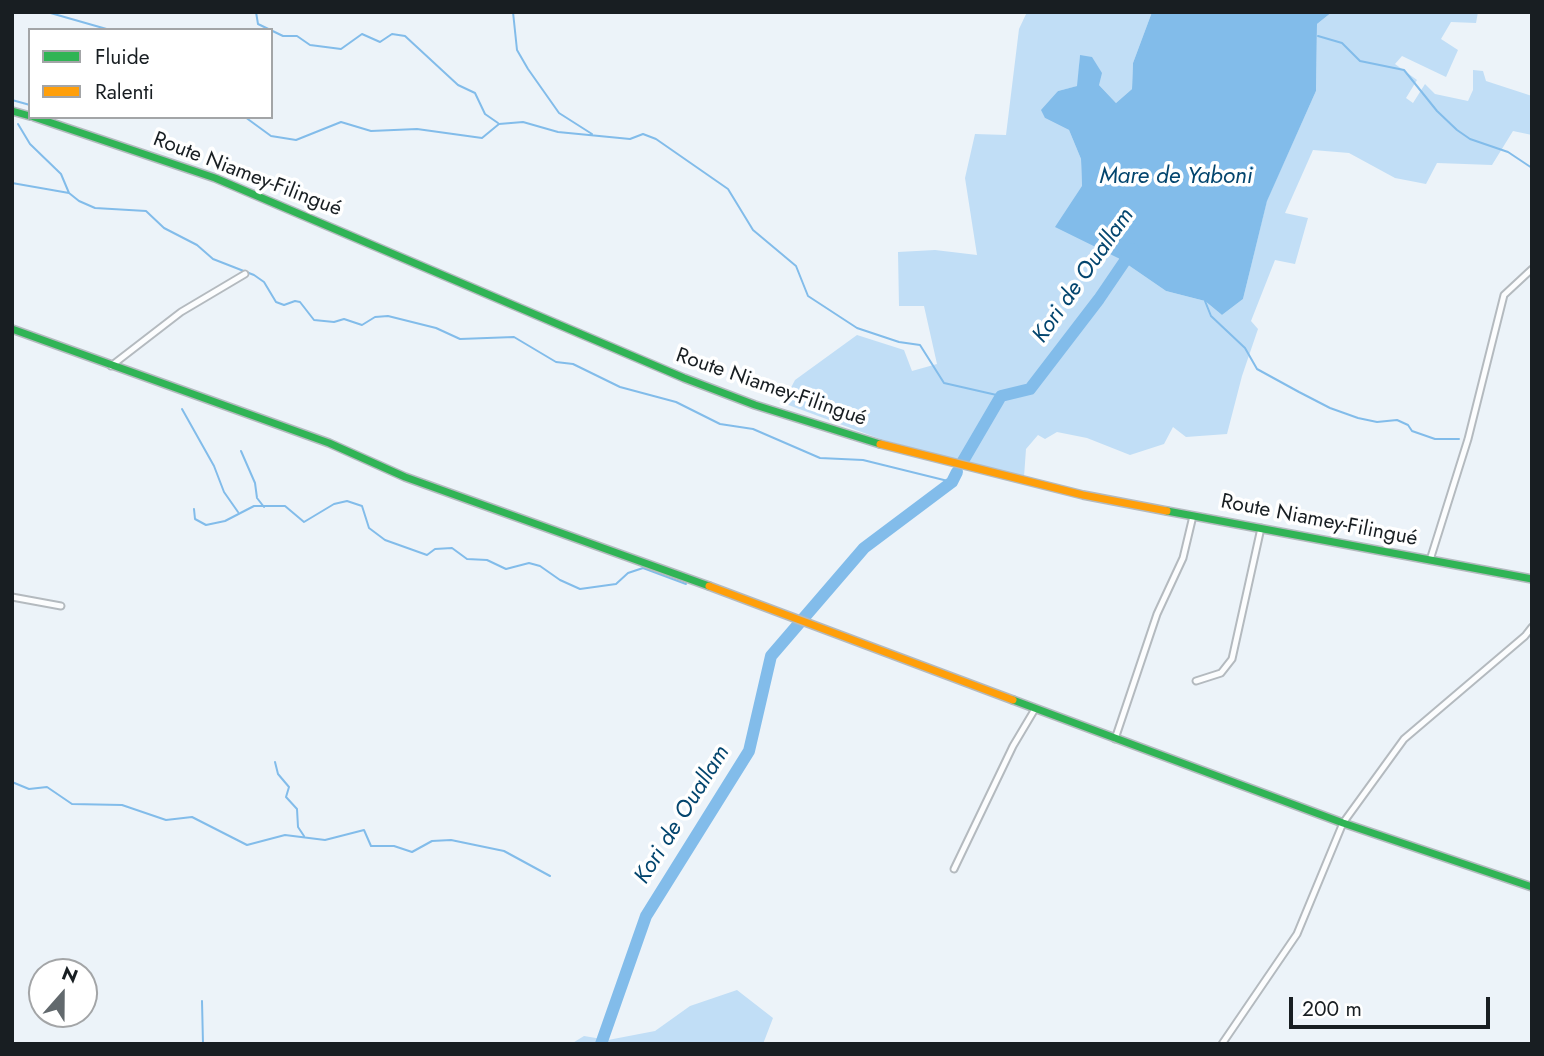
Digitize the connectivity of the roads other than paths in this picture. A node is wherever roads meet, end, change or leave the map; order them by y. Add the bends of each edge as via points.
1 (38, 119) edge
2 (1532, 269) edge
3 (244, 274) dead end
4 (12, 329) edge
5 (111, 366) junction
6 (1193, 516) junction
7 (1261, 528) junction
8 (1430, 560) junction
9 (1532, 579) edge
10 (12, 597) edge
11 (61, 606) dead end
12 (1532, 627) edge
13 (1196, 681) dead end
14 (1035, 709) junction
15 (1115, 739) junction
16 (1343, 823) junction
17 (954, 869) dead end
18 (1532, 887) edge
19 (1222, 1044) edge

1 - 6 street, Route Niamey-Filingué via 215,178 552,324 755,405 980,472
2 - 8 street via 1504,295 1468,439
3 - 5 street via 181,312
4 - 5 street
5 - 14 street via 329,443 405,477
6 - 7 street, Route Niamey-Filingué
6 - 15 street via 1183,558 1157,614
7 - 8 street, Route Niamey-Filingué
7 - 13 street via 1232,659 1221,673
8 - 9 street, Route Niamey-Filingué
10 - 11 street
12 - 16 street via 1404,739
14 - 15 street
14 - 17 street
15 - 16 street
16 - 18 street
16 - 19 street via 1297,934

